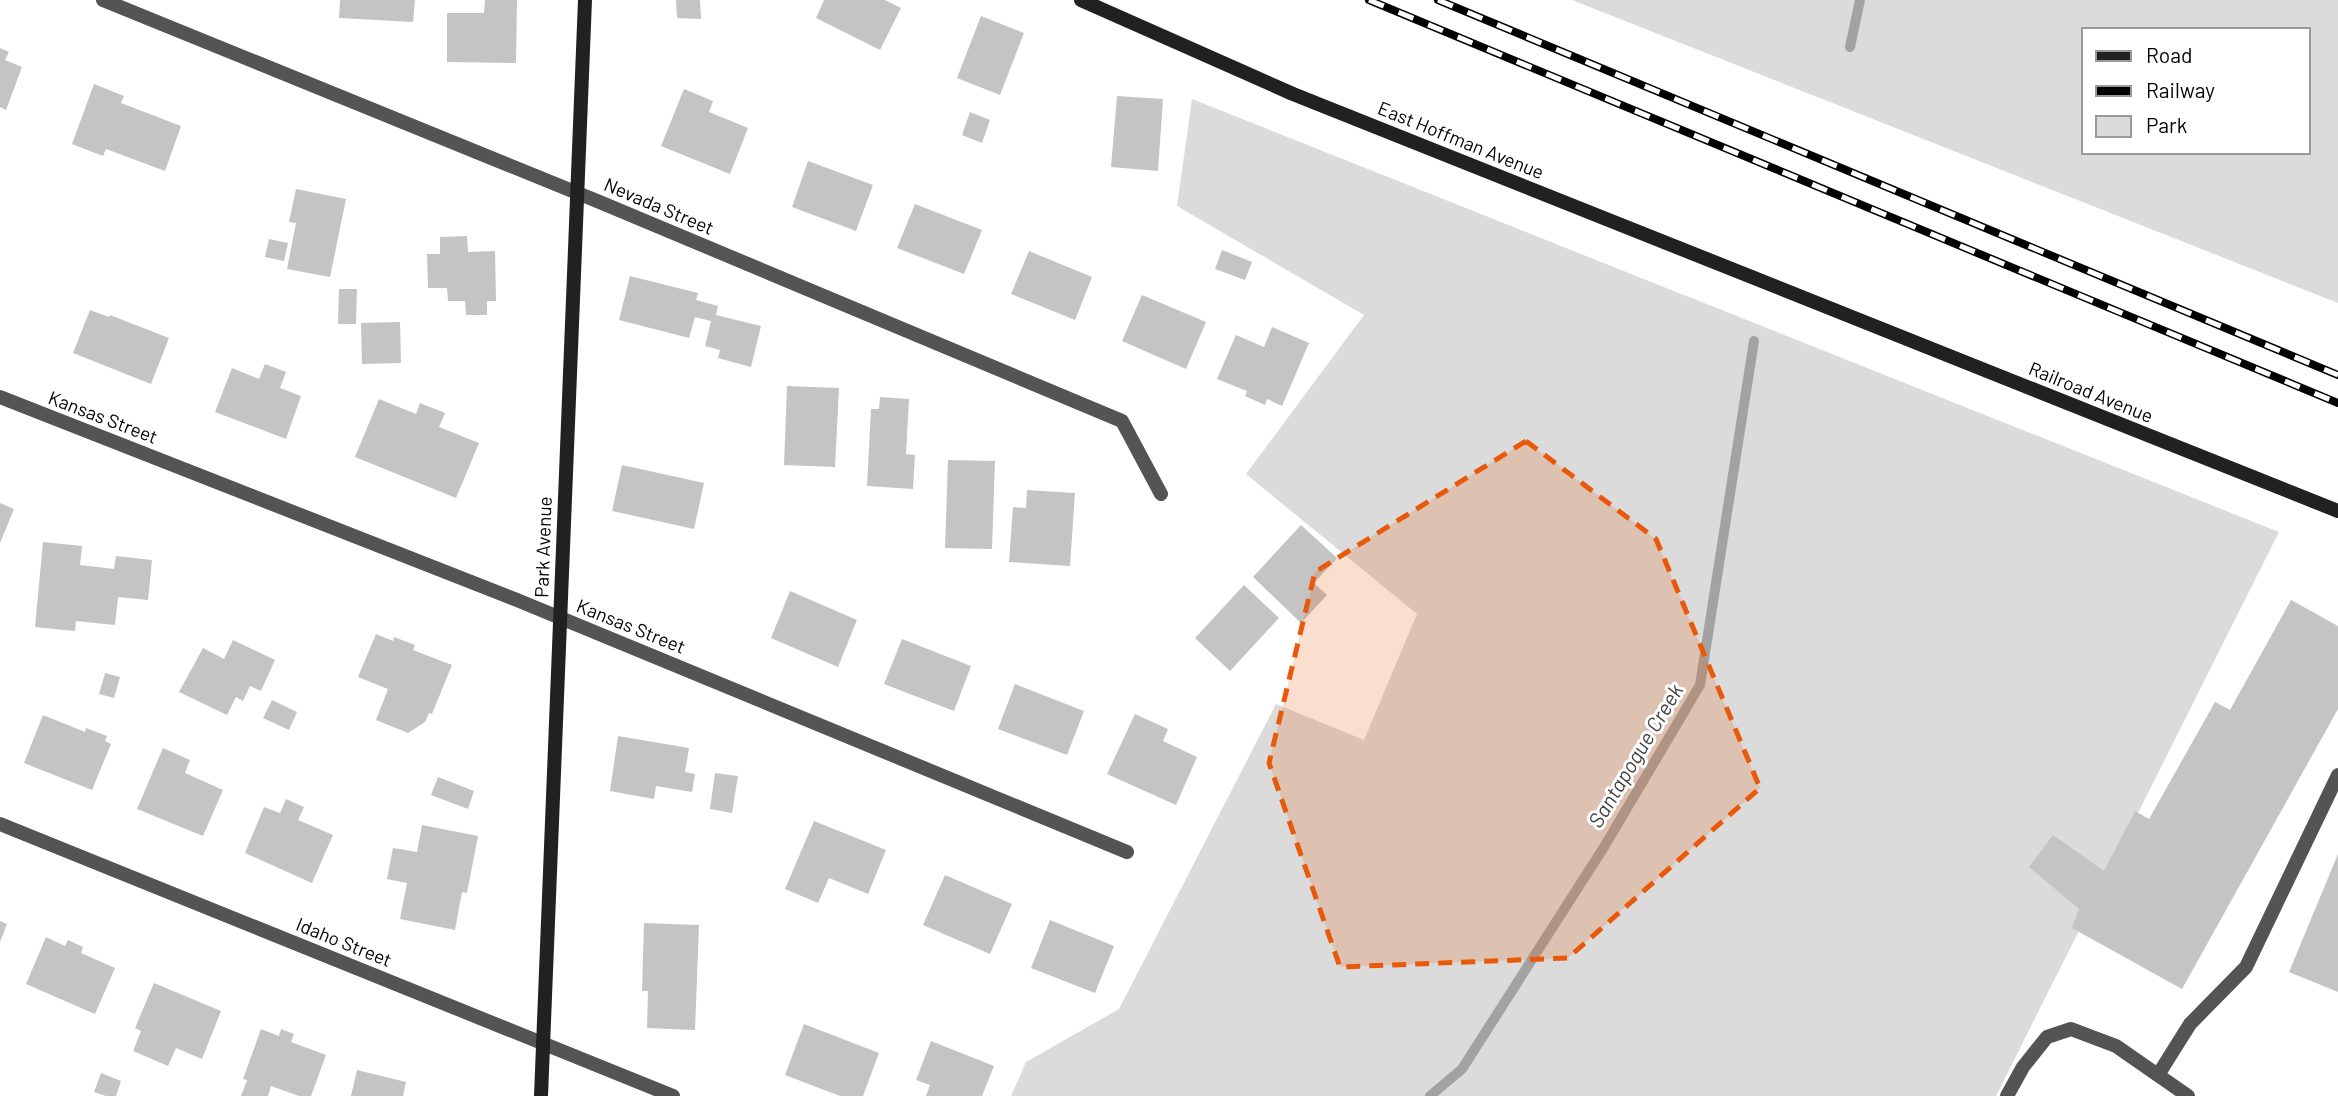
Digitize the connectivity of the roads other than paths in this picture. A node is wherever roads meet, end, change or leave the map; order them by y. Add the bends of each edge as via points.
1 (103, 0) edge
2 (585, 0) edge
3 (1082, 0) edge
4 (578, 193) junction
5 (1830, 309) joint
6 (0, 397) edge
7 (1161, 494) dead end
8 (2338, 511) edge
9 (559, 618) junction
10 (2338, 775) edge
11 (0, 824) edge
12 (1127, 852) dead end
13 (543, 1043) junction
14 (2158, 1076) junction
15 (541, 1096) edge
16 (673, 1096) edge
17 (2007, 1096) edge
18 (2188, 1096) edge

1 - 4 street, Nevada Street
2 - 4 main road, Park Avenue
3 - 5 main road, East Hoffman Avenue via 1293,94
4 - 7 street, Nevada Street via 1122,421
4 - 9 main road, Park Avenue
5 - 8 main road, Railroad Avenue
6 - 9 street, Kansas Street
9 - 12 street, Kansas Street
9 - 13 main road, Park Avenue
10 - 14 street via 2246,967 2190,1024
11 - 13 street, Idaho Street
13 - 15 main road, Park Avenue
13 - 16 street, Idaho Street
14 - 17 street via 2116,1046 2071,1029 2047,1037
14 - 18 street

